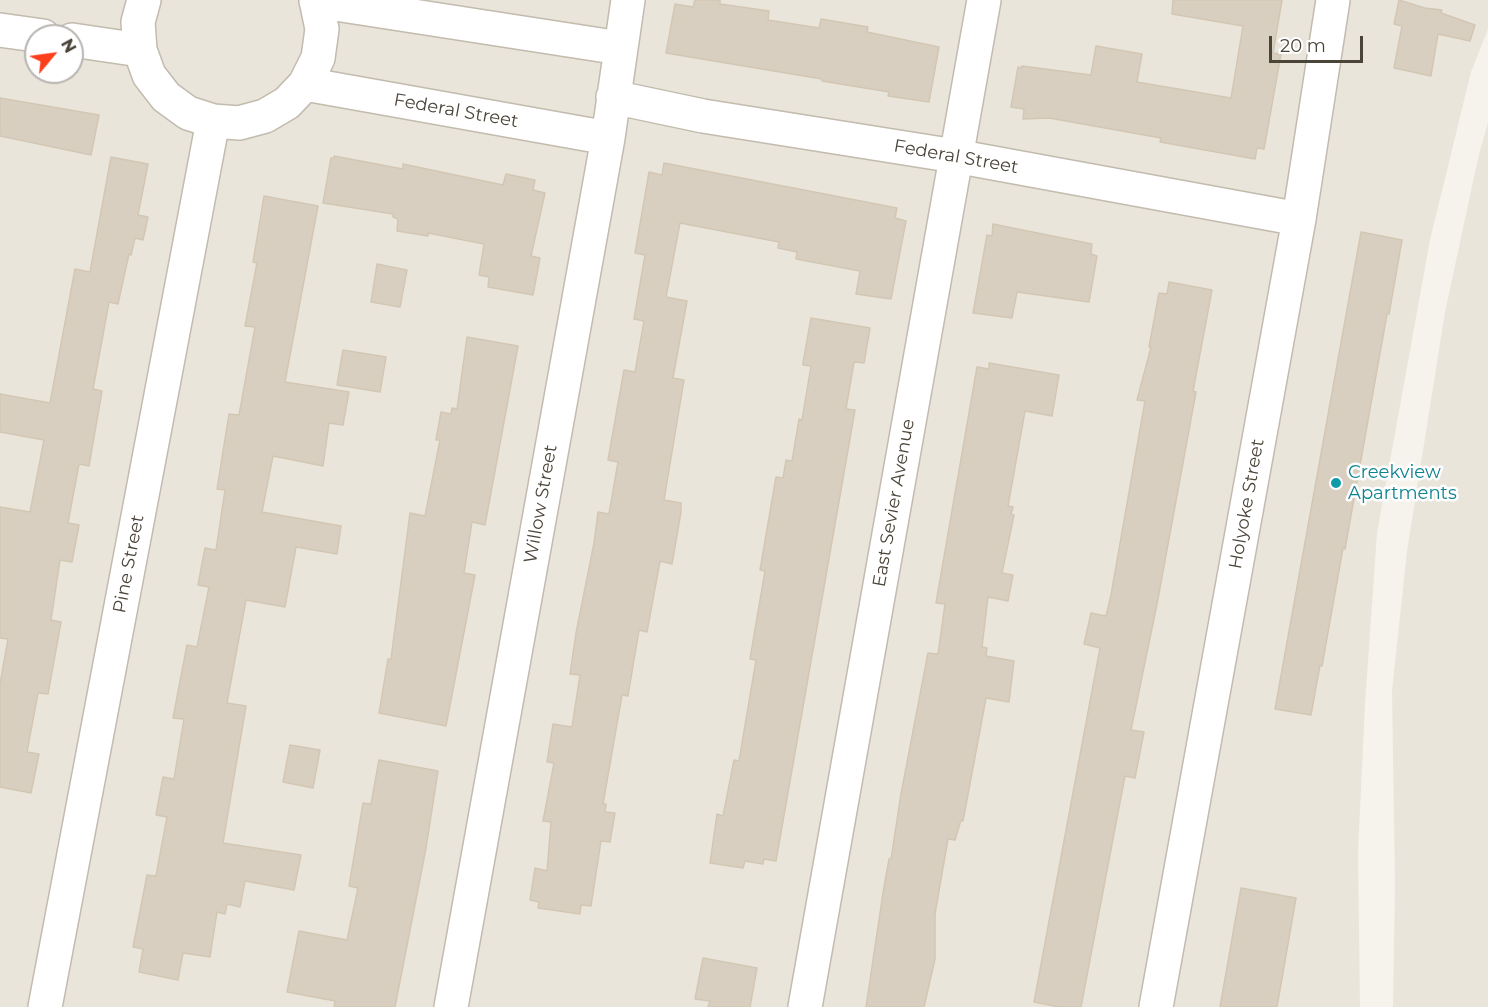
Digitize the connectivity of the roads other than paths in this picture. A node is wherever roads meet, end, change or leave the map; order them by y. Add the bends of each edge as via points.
1 (144, 0) edge
2 (316, 0) edge
3 (628, 0) edge
4 (984, 0) edge
5 (1333, 0) edge
6 (0, 30) edge
7 (24, 33) edge
8 (84, 42) edge
9 (620, 48) junction
10 (140, 50) junction
11 (305, 84) junction
12 (613, 97) junction
13 (213, 121) junction
14 (608, 138) junction
15 (955, 156) junction
16 (1299, 219) junction
17 (45, 1007) edge
18 (451, 1007) edge
19 (805, 1007) edge
20 (1156, 1007) edge

1 - 10 street via 138,22
2 - 9 street
2 - 11 street via 322,29 318,58
3 - 9 street, Willow Street
4 - 15 street, East Sevier Avenue
5 - 16 street, Holyoke Street
6 - 7 street
8 - 10 street
9 - 12 street, Willow Street
10 - 13 street via 149,75 166,97 188,113
11 - 13 street via 287,103 265,116 239,123
11 - 14 street, Federal Street
12 - 14 street, Willow Street
12 - 15 street, Federal Street via 703,116
13 - 17 street, Pine Street
14 - 18 street, Willow Street
15 - 16 street, Federal Street
15 - 19 street, East Sevier Avenue
16 - 20 street, Holyoke Street

